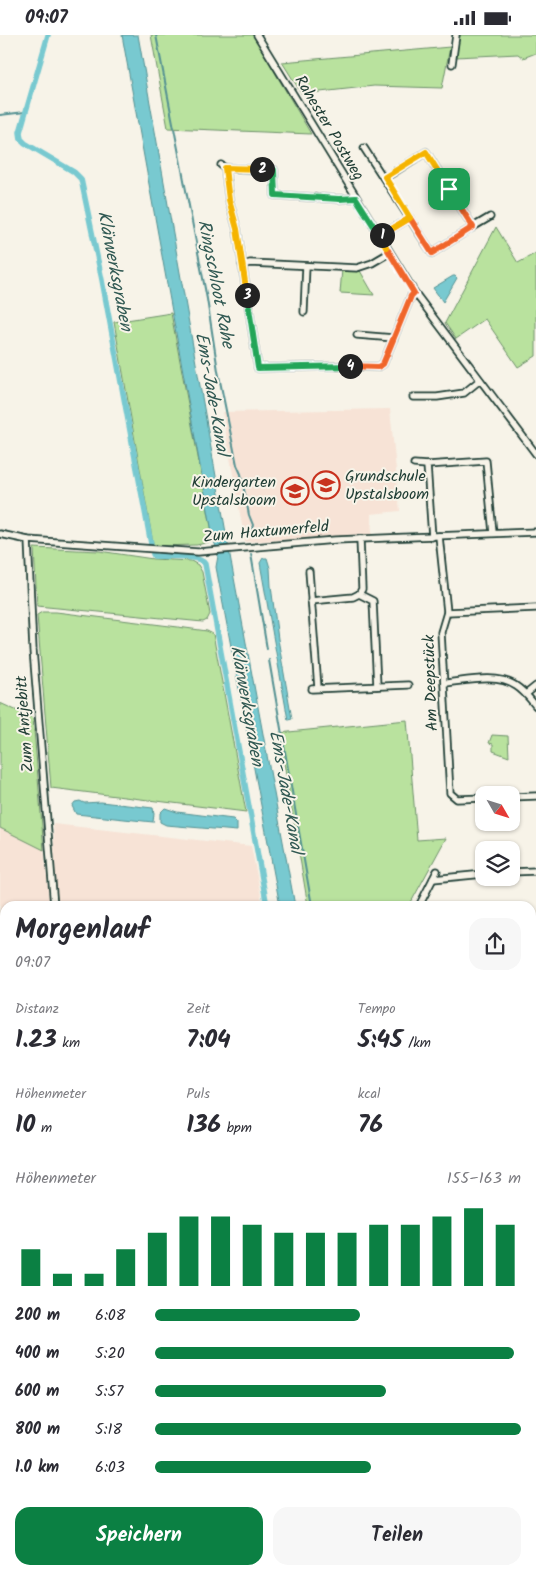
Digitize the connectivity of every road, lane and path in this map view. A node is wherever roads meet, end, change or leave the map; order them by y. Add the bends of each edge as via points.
1 (257, 35) edge
2 (456, 35) edge
3 (452, 63) dead end
4 (364, 148) dead end
5 (385, 177) junction
6 (356, 198) junction
7 (490, 217) dead end
8 (410, 218) junction
9 (473, 227) junction
10 (380, 236) junction
11 (389, 253) junction
12 (242, 265) junction
13 (306, 266) junction
14 (414, 293) junction
15 (304, 312) dead end
16 (357, 335) dead end
17 (394, 338) junction
18 (480, 380) junction
19 (413, 397) dead end
20 (533, 447) edge
21 (536, 454) edge
22 (414, 464) dead end
23 (427, 465) junction
24 (536, 532) edge
25 (0, 533) edge
26 (493, 533) junction
27 (439, 536) junction
28 (432, 537) junction
29 (28, 539) junction
30 (360, 539) junction
31 (309, 571) dead end
32 (359, 594) junction
33 (311, 601) junction
34 (536, 608) edge
35 (447, 612) junction
36 (445, 683) junction
37 (408, 685) dead end
38 (377, 686) junction
39 (536, 686) edge
40 (526, 694) junction
41 (536, 706) edge
42 (536, 796) edge
43 (520, 797) edge
44 (475, 798) edge
45 (437, 871) dead end
46 (536, 871) edge
47 (520, 872) edge
48 (475, 875) edge
49 (433, 879) junction
50 (54, 901) edge
51 (422, 901) edge

1 - 6 street, Rahester Postweg
2 - 3 street
4 - 5 street
5 - 8 street
5 - 9 street via 426,152
6 - 10 street, Rahester Postweg
6 - 12 street via 275,195 274,170 223,166
7 - 9 street
8 - 9 street via 432,253
8 - 10 street
10 - 11 street, Rahester Postweg
11 - 13 street via 358,268
11 - 14 street, Rahester Postweg
12 - 13 street
12 - 17 street via 258,368 378,367 383,364
13 - 15 street
14 - 17 street
14 - 18 street, Rahester Postweg
16 - 17 street
18 - 19 street via 464,393
18 - 20 street, Rahester Postweg
20 - 21 street, Rahester Postweg
22 - 23 street
23 - 26 street via 486,461
23 - 28 street
24 - 26 street, Zum Haxtumerfeld
25 - 29 street, Zum Haxtumerfeld
26 - 27 street, Zum Haxtumerfeld
27 - 28 street, Zum Haxtumerfeld
27 - 35 street, Am Deepstück
28 - 30 street, Zum Haxtumerfeld
29 - 30 street, Zum Haxtumerfeld via 179,552
29 - 50 street, Zum Antjebitt via 33,651
30 - 32 street via 362,589
31 - 33 street
32 - 33 street
32 - 38 street via 373,601
33 - 38 street via 315,689
34 - 35 street
35 - 36 street, Am Deepstück via 441,632
36 - 40 street via 502,680
36 - 44 street, Am Deepstück via 450,793 457,799
37 - 38 street
39 - 40 street
40 - 41 street
42 - 43 street
45 - 49 street
46 - 47 street
48 - 49 street
49 - 51 street

